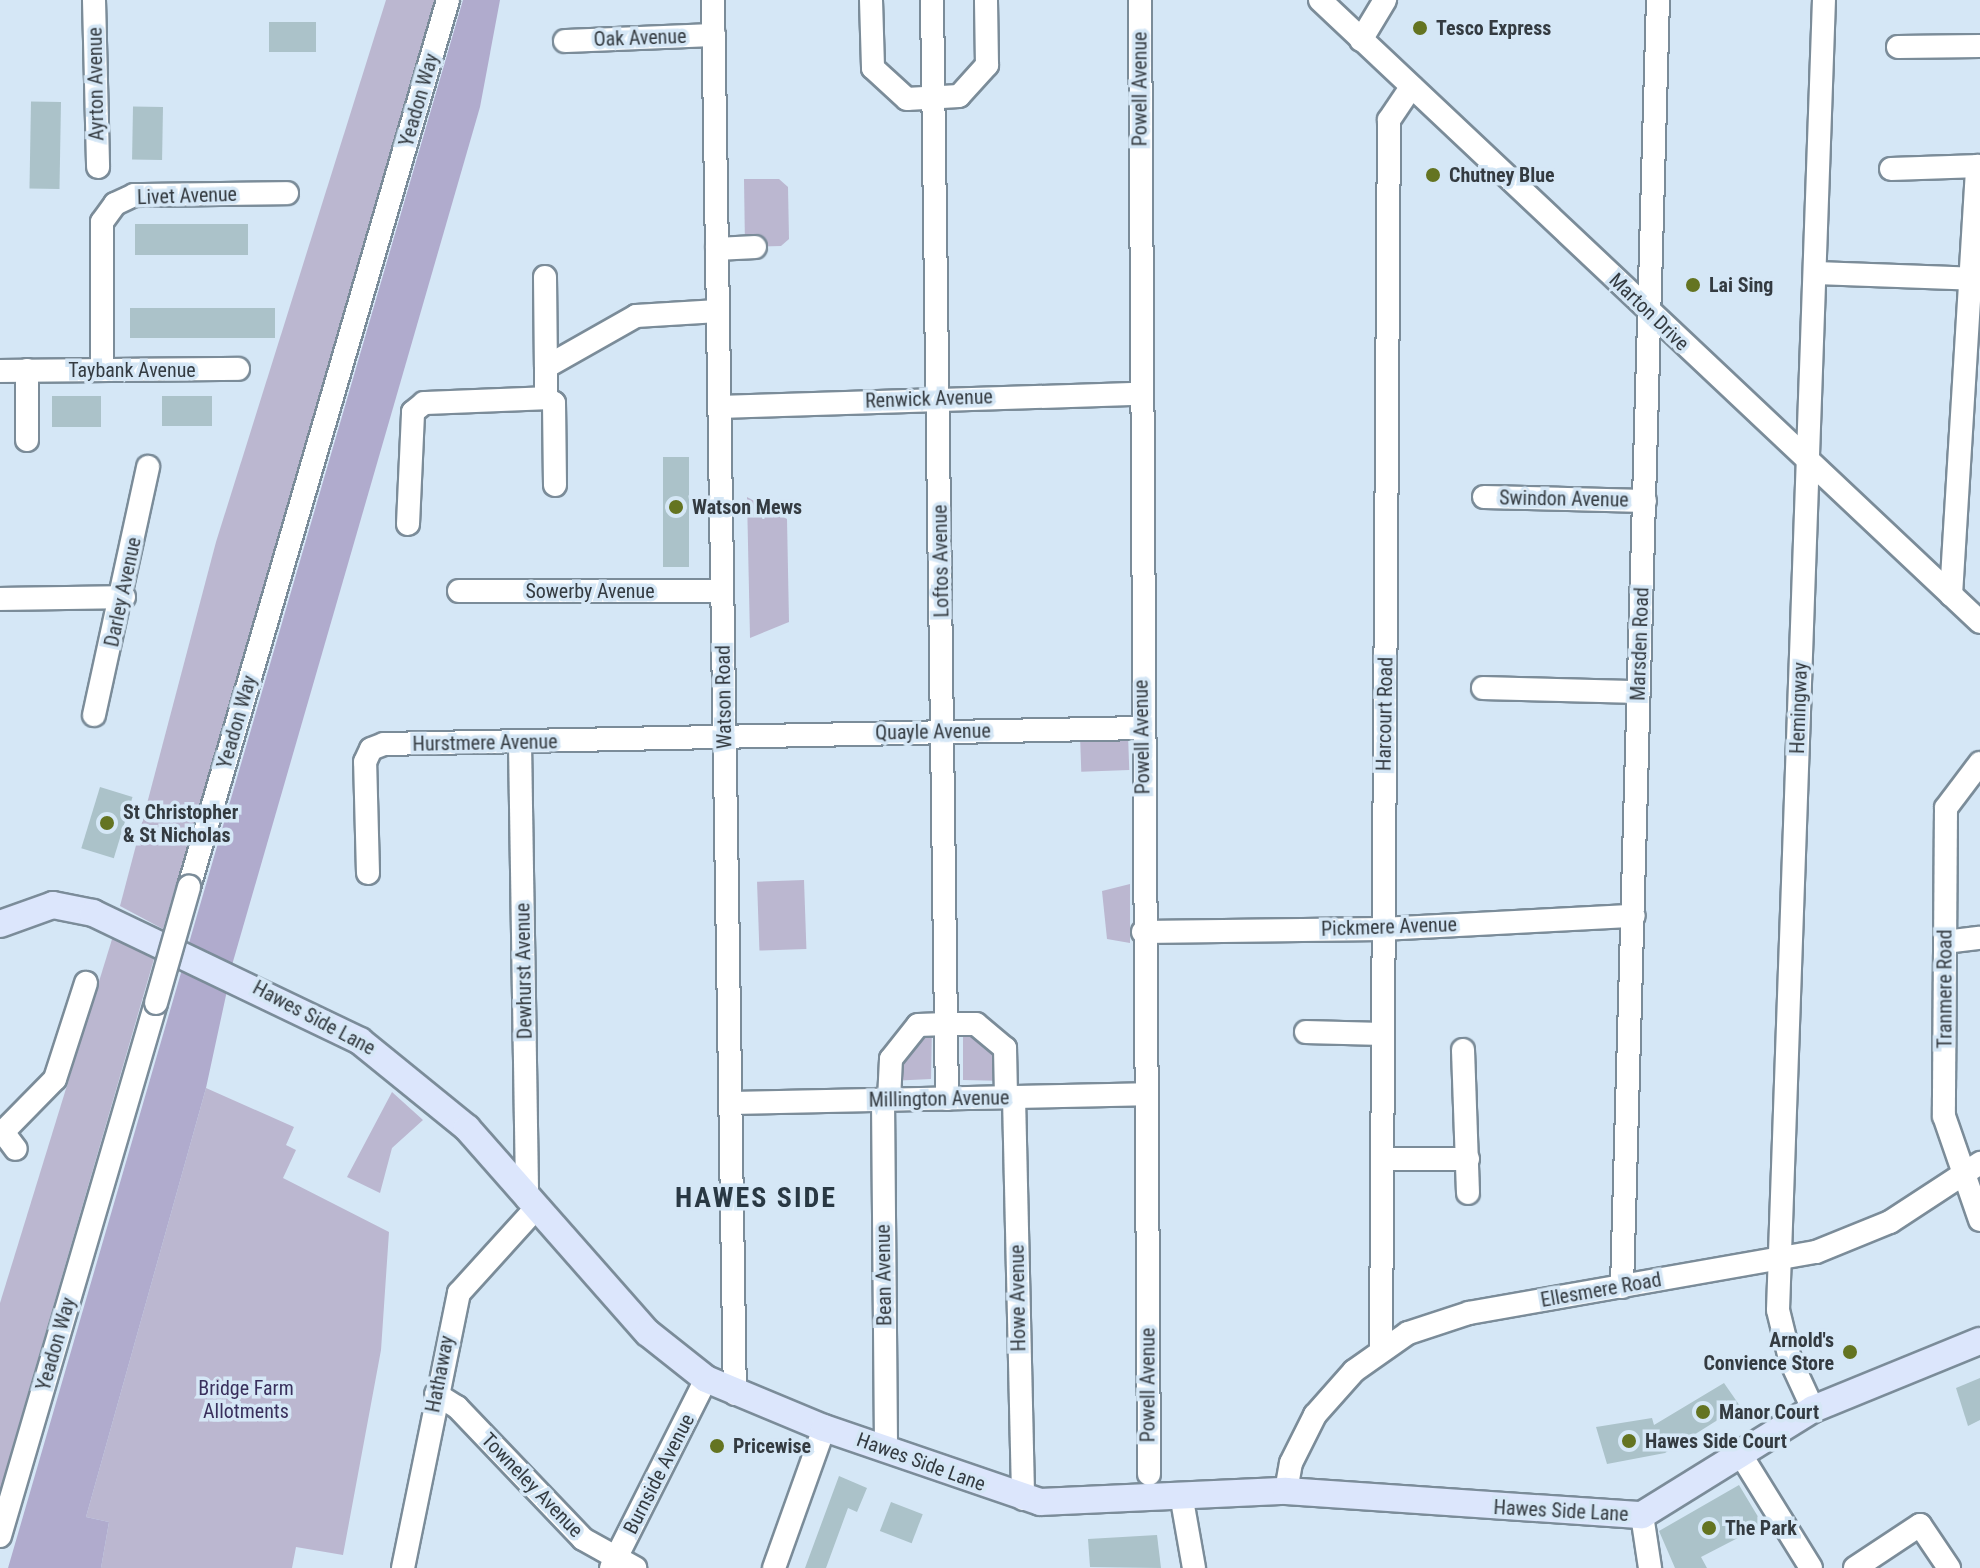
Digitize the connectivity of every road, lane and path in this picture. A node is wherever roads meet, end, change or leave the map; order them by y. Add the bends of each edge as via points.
1 (94, 0) edge
2 (448, 0) edge
3 (713, 0) edge
4 (871, 0) edge
5 (932, 0) edge
6 (986, 0) edge
7 (1140, 0) edge
8 (1320, 0) edge
9 (1385, 0) edge
10 (1658, 0) edge
11 (1824, 0) edge
12 (714, 35) junction
13 (1361, 40) junction
14 (565, 41) dead end
15 (1980, 46) edge
16 (1898, 47) dead end
17 (1411, 87) junction
18 (934, 98) junction
19 (1979, 166) edge
20 (98, 167) dead end
21 (1891, 169) dead end
22 (287, 193) dead end
23 (755, 247) dead end
24 (717, 249) junction
25 (1816, 273) junction
26 (545, 277) dead end
27 (1976, 279) edge
28 (718, 311) junction
29 (1653, 317) junction
30 (546, 367) junction
31 (238, 369) dead end
32 (27, 370) junction
33 (102, 370) junction
34 (0, 371) edge
35 (1139, 394) junction
36 (546, 398) junction
37 (938, 398) junction
38 (719, 407) junction
39 (27, 440) dead end
40 (1808, 462) junction
41 (148, 467) dead end
42 (555, 485) dead end
43 (1484, 497) dead end
44 (1645, 501) junction
45 (408, 524) dead end
46 (459, 591) dead end
47 (722, 591) junction
48 (1951, 595) junction
49 (124, 597) junction
50 (0, 599) edge
51 (1980, 622) edge
52 (1483, 688) dead end
53 (1639, 692) junction
54 (94, 715) dead end
55 (1142, 728) junction
56 (944, 731) junction
57 (724, 736) junction
58 (520, 743) junction
59 (1980, 763) edge
60 (368, 873) dead end
61 (1634, 916) junction
62 (0, 924) edge
63 (1382, 929) junction
64 (1143, 932) junction
65 (1980, 938) edge
66 (1945, 942) junction
67 (86, 983) dead end
68 (947, 1024) junction
69 (1306, 1032) dead end
70 (1382, 1034) junction
71 (1463, 1050) dead end
72 (1146, 1094) junction
73 (1010, 1097) junction
74 (947, 1099) junction
75 (886, 1100) junction
76 (731, 1103) junction
77 (6, 1139) edge
78 (1383, 1159) junction
79 (1468, 1159) junction
80 (1971, 1169) edge
81 (1468, 1193) dead end
82 (532, 1203) junction
83 (1980, 1220) edge
84 (1779, 1259) junction
85 (1622, 1287) junction
86 (1980, 1341) edge
87 (1381, 1348) junction
88 (706, 1379) junction
89 (436, 1394) junction
90 (735, 1394) junction
91 (1813, 1409) junction
92 (824, 1428) junction
93 (886, 1450) junction
94 (1741, 1455) junction
95 (1149, 1474) dead end
96 (1286, 1491) junction
97 (1023, 1499) junction
98 (1182, 1500) junction
99 (1642, 1515) junction
100 (0, 1536) edge
101 (621, 1565) edge
102 (403, 1568) edge
103 (774, 1568) edge
104 (1194, 1568) edge
105 (1650, 1568) edge
106 (1811, 1568) edge
107 (1855, 1568) edge
108 (1949, 1568) edge

1 - 20 street, Ayrton Avenue
2 - 100 street, Yeadon Way, bridge
3 - 12 street, Watson Road
4 - 18 street via 873,68 907,99
5 - 18 street, Loftos Avenue
6 - 18 street via 987,65 959,96
7 - 35 street, Powell Avenue
8 - 13 street, Marton Drive
9 - 13 street
10 - 29 street, Marsden Road
11 - 25 street, Hemingway
12 - 14 street, Oak Avenue
12 - 24 street, Watson Road
13 - 17 street, Marton Drive
15 - 16 street
17 - 29 street, Marton Drive
17 - 63 street, Harcourt Road via 1389,120
18 - 37 street, Loftos Avenue
19 - 21 street
19 - 27 street
22 - 33 street, Livet Avenue via 134,195 115,204 102,222
23 - 24 street
24 - 28 street, Watson Road
25 - 27 street
25 - 40 street, Hemingway
26 - 30 street
27 - 48 street
28 - 30 street via 636,316
28 - 38 street, Watson Road
29 - 40 street, Marton Drive
29 - 44 street, Marsden Road
30 - 36 street
31 - 33 street, Taybank Avenue
32 - 33 street, Taybank Avenue
32 - 34 street, Taybank Avenue
32 - 39 street
35 - 37 street, Renwick Avenue
35 - 55 street, Powell Avenue
36 - 42 street via 554,403
36 - 45 street via 424,403 413,412
37 - 38 street, Renwick Avenue
37 - 56 street, Loftos Avenue
38 - 47 street, Watson Road
40 - 48 street, Marton Drive
40 - 84 street, Hemingway
41 - 49 street, Darley Avenue
43 - 44 street, Swindon Avenue
44 - 53 street, Marsden Road
46 - 47 street, Sowerby Avenue
47 - 57 street, Watson Road
48 - 51 street, Marton Drive
49 - 50 street
49 - 54 street, Darley Avenue
52 - 53 street
53 - 61 street, Marsden Road
55 - 56 street, Quayle Avenue
55 - 64 street, Powell Avenue
56 - 57 street, Quayle Avenue
56 - 68 street, Loftos Avenue
57 - 58 street, Hurstmere Avenue
57 - 76 street, Watson Road
58 - 60 street, Hurstmere Avenue via 371,749 365,762
58 - 82 street, Dewhurst Avenue
59 - 66 street, Tranmere Road via 1946,808
61 - 63 street, Pickmere Avenue
61 - 85 street, Marsden Road
62 - 82 main road, Hawes Side Lane via 53,905 93,913 350,1035 429,1092
63 - 64 street, Pickmere Avenue
63 - 70 street, Harcourt Road
64 - 72 street, Powell Avenue
65 - 66 street
66 - 80 street, Tranmere Road via 1944,1116
67 - 77 street via 55,1079
68 - 73 street via 976,1024 1005,1048
68 - 74 street, Loftos Avenue
68 - 75 street via 918,1025 891,1059
69 - 70 street
70 - 78 street, Harcourt Road
71 - 79 street
72 - 73 street, Millington Avenue
72 - 95 street, Powell Avenue
73 - 74 street, Millington Avenue
73 - 97 street, Howe Avenue
74 - 75 street, Millington Avenue
75 - 76 street, Millington Avenue
75 - 93 street, Bean Avenue
76 - 90 street, Watson Road
78 - 79 street
78 - 87 street, Harcourt Road
79 - 81 street
80 - 83 street, Tranmere Road
80 - 84 street, Ellesmere Road via 1851,1241
82 - 88 main road, Hawes Side Lane via 648,1333
82 - 89 street, Hathaway via 459,1293
84 - 85 street, Ellesmere Road
84 - 91 street, Hemingway via 1782,1333
85 - 87 street, Ellesmere Road via 1469,1313
86 - 91 main road, Hawes Side Lane
87 - 96 street, Ellesmere Road via 1315,1415
88 - 90 main road, Hawes Side Lane
88 - 101 street, Burnside Avenue
89 - 101 street, Towneley Avenue via 457,1407 553,1512
89 - 102 street, Hathaway
90 - 92 main road, Hawes Side Lane
91 - 94 main road, Hawes Side Lane
92 - 93 main road, Hawes Side Lane
92 - 103 street
93 - 97 main road, Hawes Side Lane
94 - 99 main road, Hawes Side Lane
94 - 106 street
96 - 98 main road, Hawes Side Lane
96 - 99 main road, Hawes Side Lane
97 - 98 main road, Hawes Side Lane
98 - 104 street
99 - 105 street
107 - 108 street via 1920,1525

